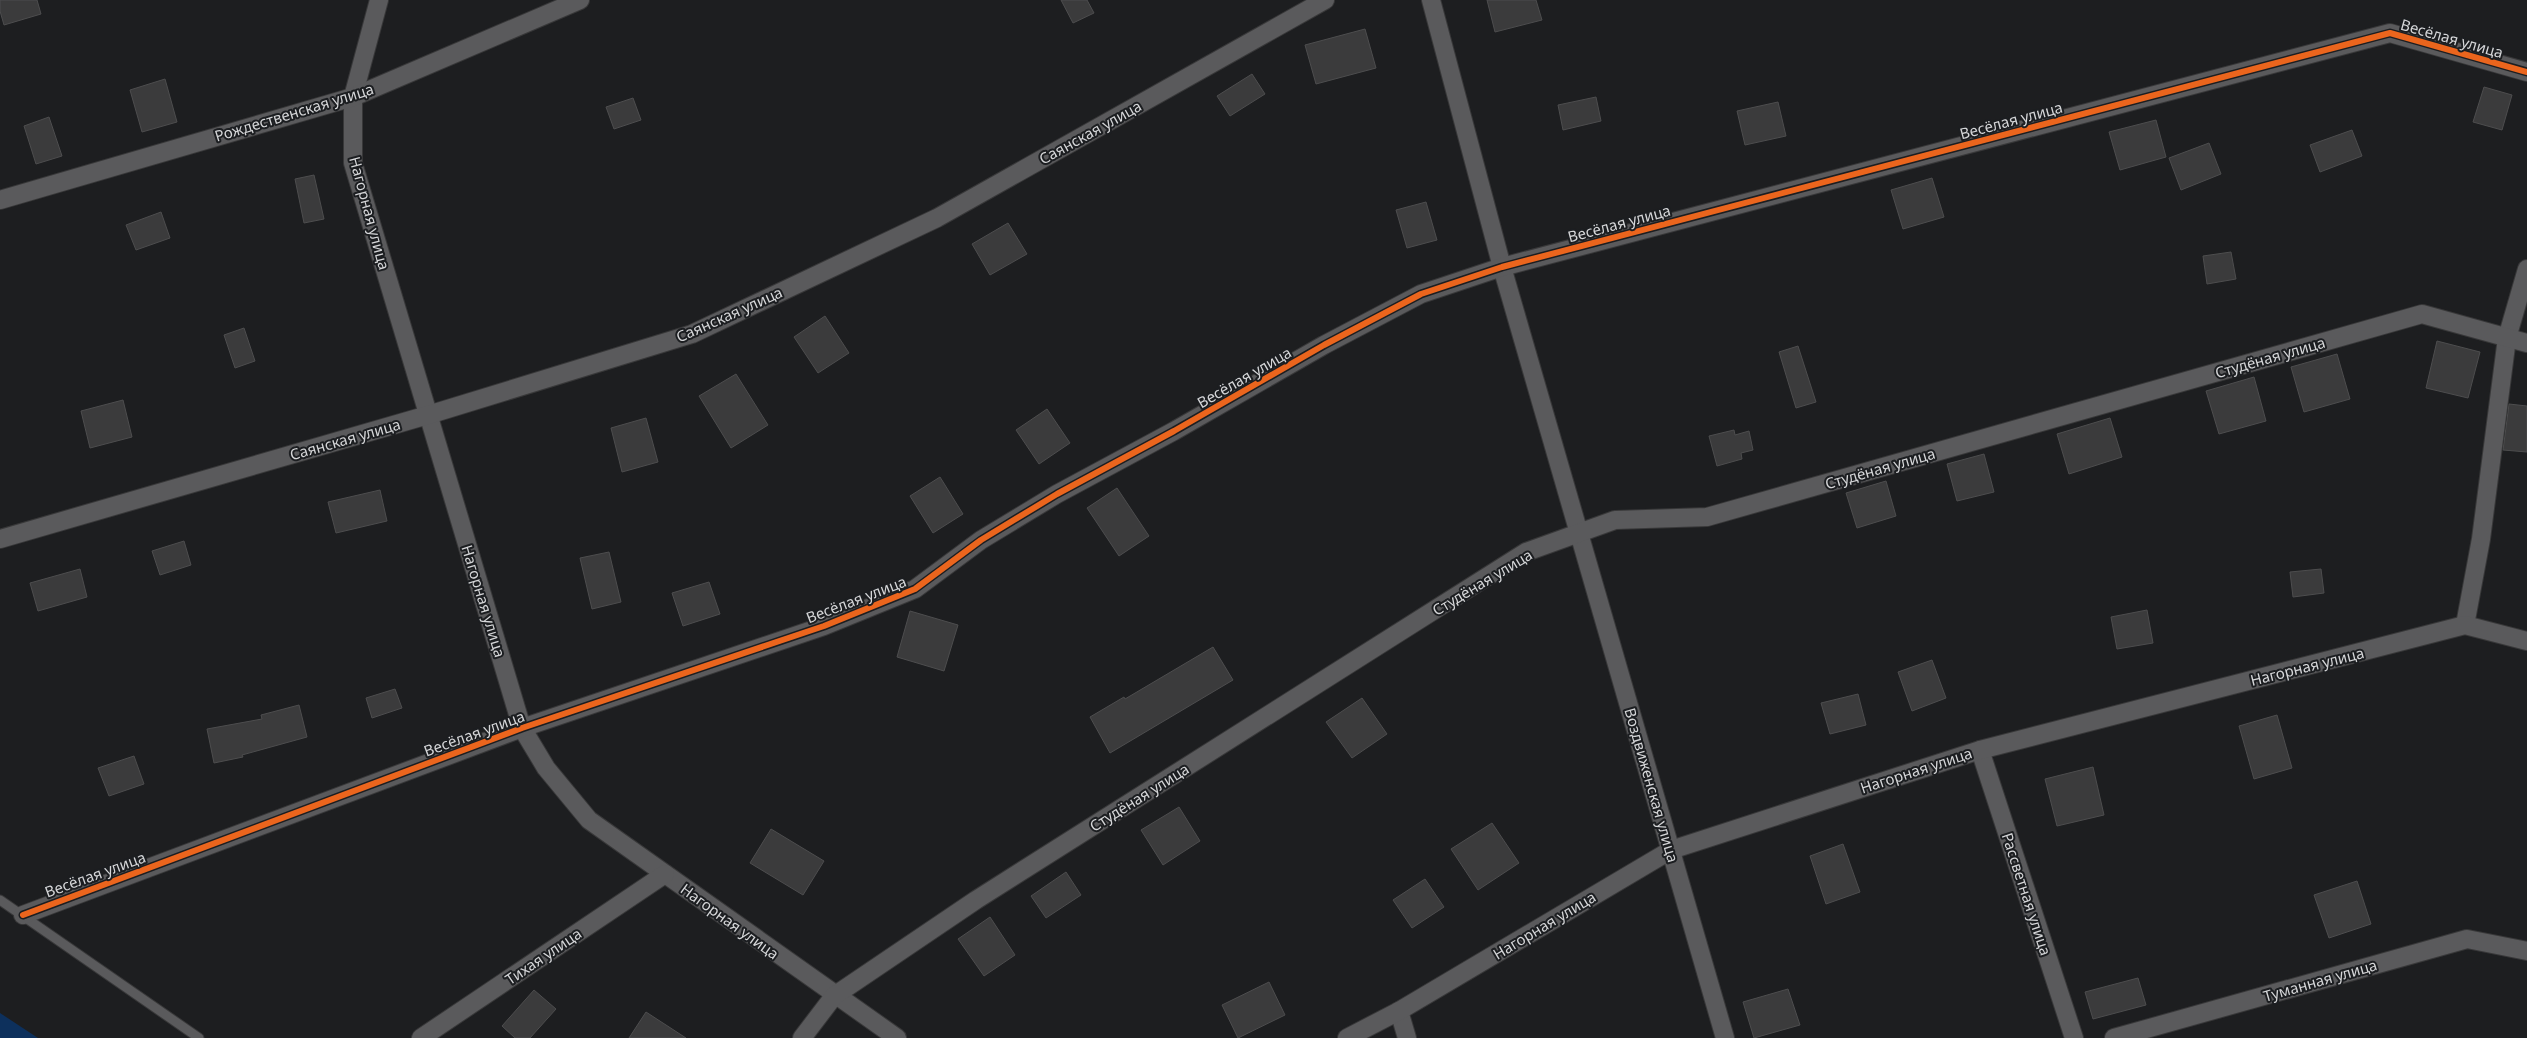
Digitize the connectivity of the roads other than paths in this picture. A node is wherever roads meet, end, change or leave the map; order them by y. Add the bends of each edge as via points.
1 (379, 0) edge
2 (580, 0) edge
3 (1325, 0) edge
4 (1431, 0) edge
5 (2527, 72) edge
6 (353, 97) junction
7 (0, 200) edge
8 (1502, 267) junction
9 (2527, 269) edge
10 (2507, 338) junction
11 (2527, 343) edge
12 (428, 415) junction
13 (1579, 533) junction
14 (0, 539) edge
15 (2465, 625) junction
16 (2527, 641) edge
17 (522, 728) junction
18 (1980, 750) junction
19 (1671, 850) junction
20 (665, 874) junction
21 (0, 900) edge
22 (23, 915) junction
23 (2527, 951) edge
24 (834, 996) junction
25 (1399, 1012) junction
26 (199, 1038) edge
27 (421, 1038) edge
28 (802, 1038) edge
29 (897, 1038) edge
30 (1347, 1038) edge
31 (1407, 1038) edge
32 (1725, 1038) edge
33 (2074, 1038) edge
34 (2114, 1038) edge

1 - 6 street, Нагорная улица
2 - 6 street, Рождественская улица
3 - 12 street, Саянская улица via 937,218 692,334
4 - 8 street, Воздвиженская улица
5 - 8 street, Весёлая улица via 2390,33
6 - 7 street, Рождественская улица
6 - 12 street, Нагорная улица via 354,163
8 - 13 street, Воздвиженская улица
8 - 17 street, Весёлая улица via 1421,294 1324,345 1049,499 981,540 915,589 824,626
9 - 10 street
10 - 11 street, Студёная улица
10 - 13 street, Студёная улица via 2422,314 1707,517 1615,520
10 - 15 street via 2481,539
12 - 14 street, Саянская улица
12 - 17 street, Нагорная улица
13 - 19 street, Воздвиженская улица
13 - 24 street, Студёная улица via 1526,552 976,900
15 - 16 street, Нагорная улица
15 - 18 street, Нагорная улица
17 - 20 street, Нагорная улица via 546,768 589,820
17 - 22 street, Весёлая улица
18 - 19 street, Нагорная улица
18 - 33 street, Рассветная улица
19 - 25 street, Нагорная улица
19 - 32 street, Воздвиженская улица
20 - 24 street, Нагорная улица
20 - 27 street, Тихая улица
21 - 22 lane
22 - 26 lane
23 - 34 street, Туманная улица via 2467,939
24 - 28 street, Студёная улица
24 - 29 street, Нагорная улица
25 - 30 street, Нагорная улица
25 - 31 street

